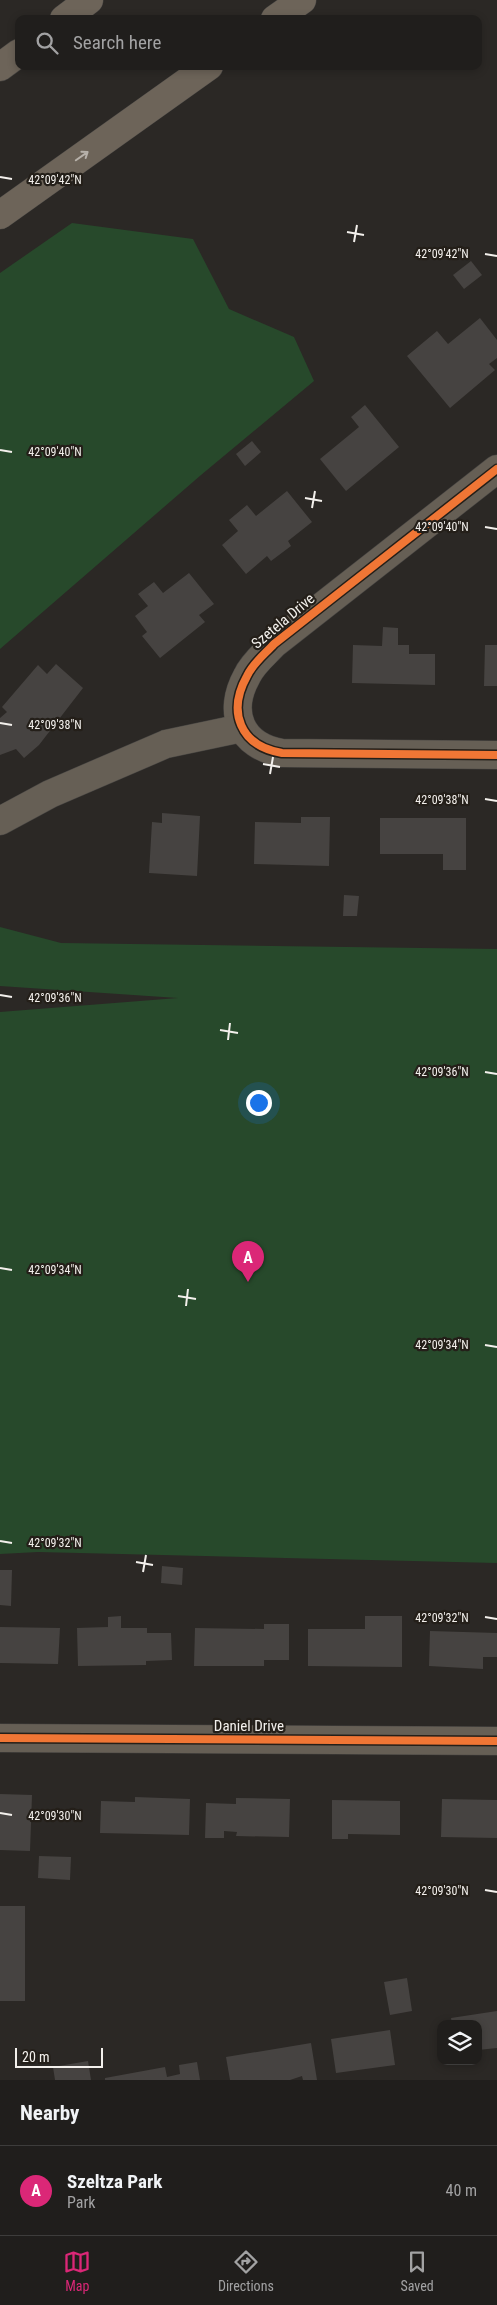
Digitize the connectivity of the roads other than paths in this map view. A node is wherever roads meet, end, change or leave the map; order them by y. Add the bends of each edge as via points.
1 (89, 0) edge
2 (302, 0) edge
3 (69, 15) edge
4 (281, 15) edge
5 (15, 56) edge
6 (0, 67) edge
7 (203, 70) edge
8 (0, 215) edge
9 (497, 469) edge
10 (242, 728) junction
11 (497, 755) edge
12 (0, 821) edge
13 (0, 1738) edge
14 (497, 1741) edge

1 - 3 highway
2 - 4 highway
5 - 6 highway
8 -> 7 highway
9 - 10 street, Szetela Drive via 274,644 255,664 244,682 237,711
10 - 11 street via 262,747 282,753
10 - 12 street via 166,744 50,794
13 - 14 street, Daniel Drive

